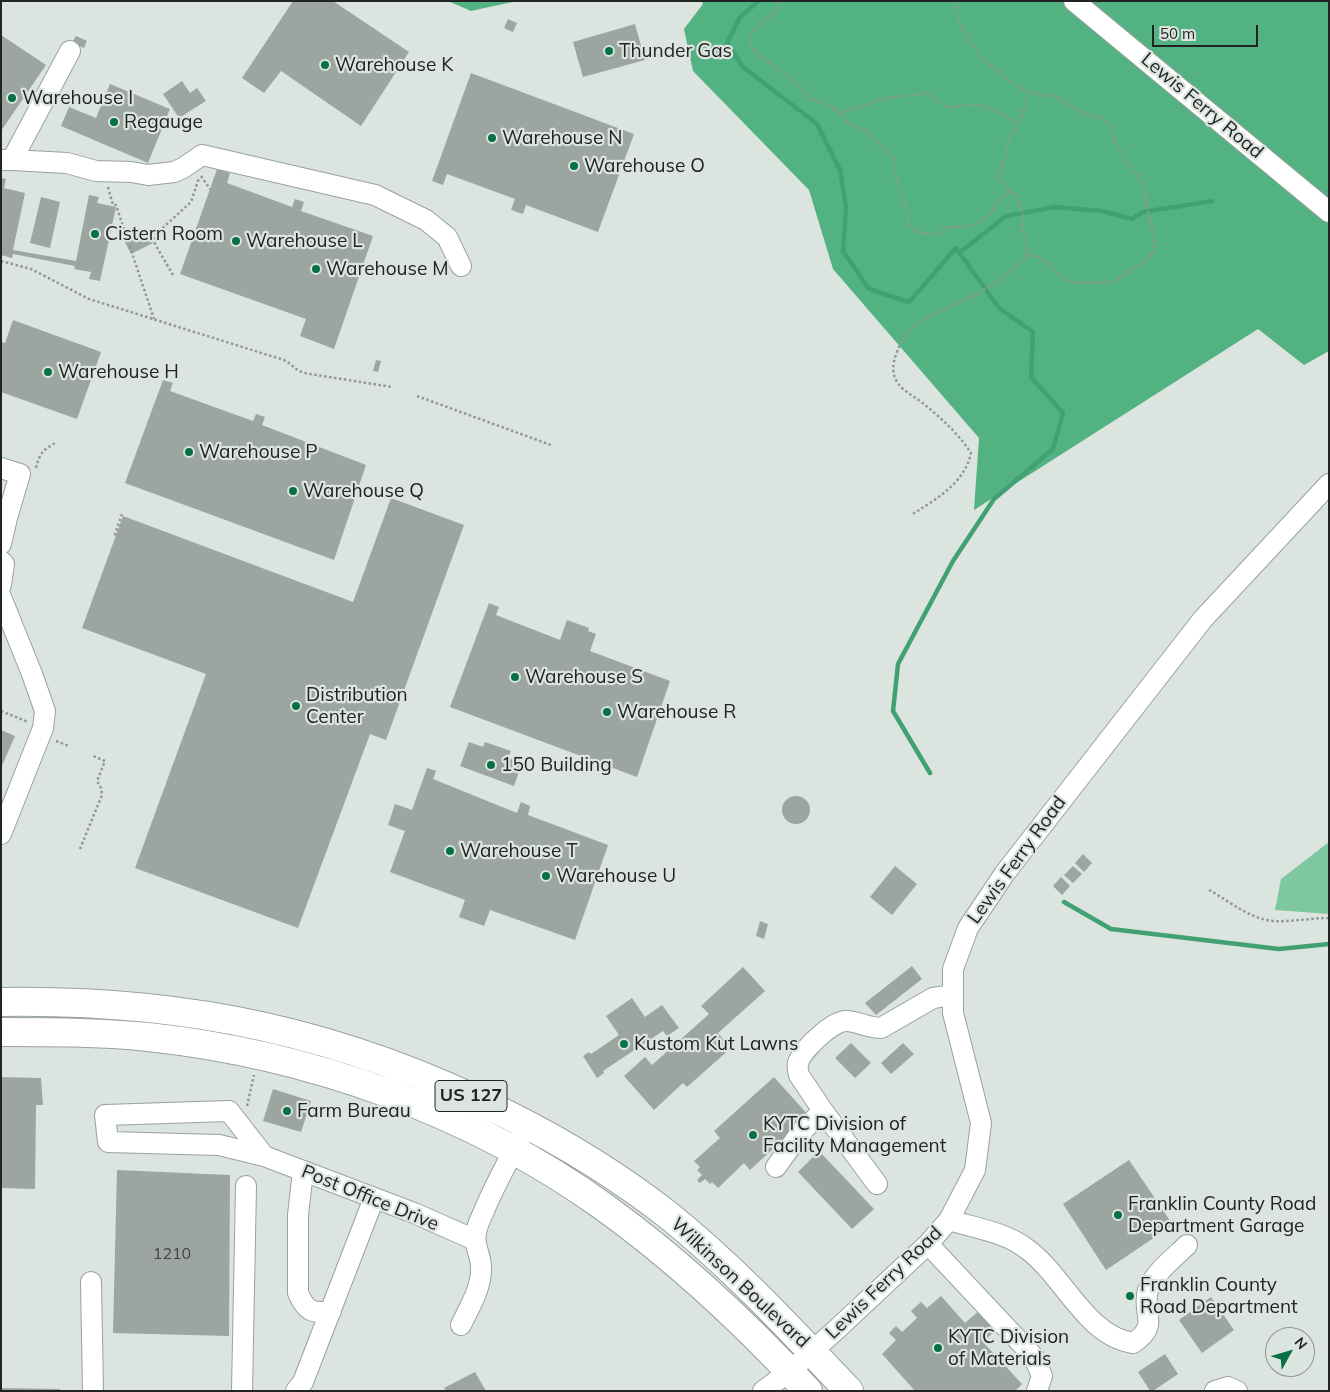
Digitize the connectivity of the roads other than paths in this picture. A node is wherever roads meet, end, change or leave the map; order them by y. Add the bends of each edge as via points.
1 (1074, 1) edge
2 (70, 52) dead end
3 (6, 160) edge
4 (1329, 212) edge
5 (461, 266) dead end
6 (1, 468) edge
7 (1329, 484) edge
8 (4, 517) edge
9 (1, 544) edge
10 (1, 560) edge
11 (1, 585) edge
12 (4, 604) edge
13 (1, 834) edge
14 (953, 995) junction
15 (1, 1002) edge
16 (1, 1032) edge
17 (823, 1111) junction
18 (527, 1124) junction
19 (514, 1151) junction
20 (264, 1156) junction
21 (776, 1167) dead end
22 (303, 1171) junction
23 (877, 1184) dead end
24 (246, 1186) dead end
25 (374, 1198) junction
26 (949, 1220) junction
27 (475, 1240) junction
28 (928, 1244) junction
29 (1187, 1245) dead end
30 (92, 1282) dead end
31 (330, 1311) junction
32 (461, 1324) dead end
33 (812, 1352) junction
34 (790, 1371) junction
35 (93, 1391) edge
36 (242, 1391) edge
37 (296, 1391) edge
38 (763, 1391) edge
39 (808, 1391) edge
40 (849, 1391) edge
41 (1037, 1391) edge
42 (1215, 1391) edge
43 (1237, 1391) edge

1 - 4 street, Lewis Ferry Road
2 - 3 street
3 - 5 street via 67,163 103,171 148,175 174,172 202,155 375,195 426,220 447,237
6 - 8 street via 20,474
7 - 14 street, Lewis Ferry Road via 1203,619 1004,873 968,928 953,969
8 - 9 street
10 - 11 street via 4,564
12 - 13 street via 45,711 47,733
14 - 17 street via 933,998 880,1028 846,1021 836,1023 824,1032 803,1054 797,1069
14 - 26 street, Lewis Ferry Road via 953,1013 981,1123 975,1170
15 - 18 highway, Wilkinson Boulevard / US 127 via 146,1007 277,1029 333,1043 388,1062 467,1094
16 - 19 highway, Wilkinson Boulevard / US 127 via 123,1035 255,1054 327,1073 398,1098
17 - 21 street via 801,1132
17 - 23 street
18 - 19 street
18 - 33 highway, Wilkinson Boulevard / US 127 via 630,1187 667,1215 740,1278
19 - 27 street via 490,1197
19 - 34 highway, Wilkinson Boulevard / US 127 via 602,1205 665,1253 725,1306
20 - 20 street, Post Office Drive via 219,1145 108,1142 105,1115 229,1111
20 - 22 street, Post Office Drive
22 - 25 street, Post Office Drive
22 - 31 street via 298,1214 298,1294 303,1305 312,1312
24 - 36 street
25 - 27 street, Post Office Drive
25 - 31 street
26 - 28 street, Lewis Ferry Road
26 - 29 street via 996,1234 1027,1249 1098,1326 1122,1342 1134,1343 1148,1328 1148,1290 1159,1273
27 - 32 street via 482,1268 477,1292
28 - 33 street, Lewis Ferry Road
28 - 41 street via 1034,1357 1042,1376
30 - 35 street
31 - 37 street via 303,1382
33 - 34 street, Lewis Ferry Road
33 - 40 highway, Wilkinson Boulevard / US 127
34 - 38 street, Lewis Ferry Road
34 - 39 highway, Wilkinson Boulevard / US 127
42 - 43 street via 1228,1387

